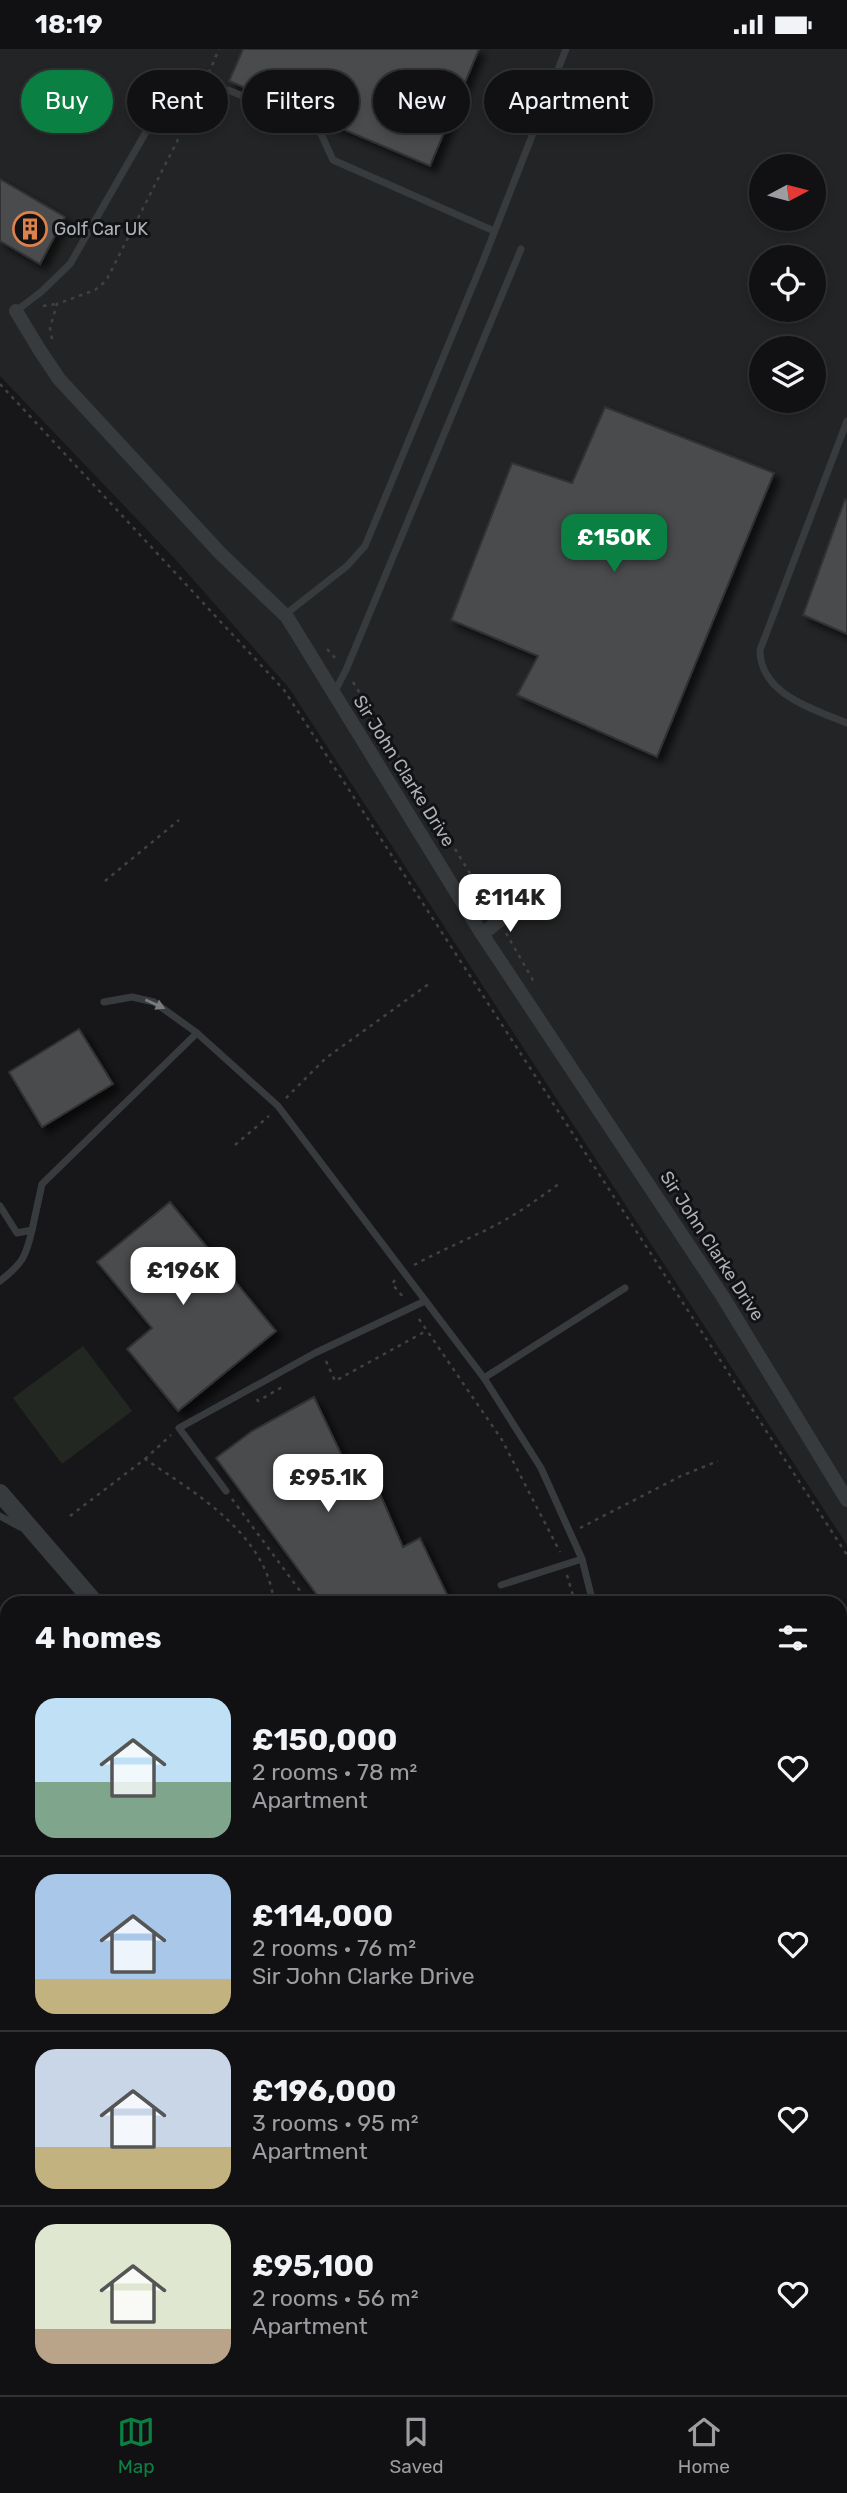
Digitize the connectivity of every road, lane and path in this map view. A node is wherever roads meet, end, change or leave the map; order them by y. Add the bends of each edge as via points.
1 (219, 49) edge
2 (566, 49) edge
3 (228, 90) dead end
4 (145, 133) edge
5 (494, 231) junction
6 (521, 249) dead end
7 (16, 311) joint
8 (53, 348) dead end
9 (0, 384) edge
10 (847, 421) edge
11 (289, 614) junction
12 (320, 642) dead end
13 (346, 670) junction
14 (333, 694) junction
15 (847, 723) edge
16 (179, 820) dead end
17 (105, 881) dead end
18 (517, 907) dead end
19 (499, 921) junction
20 (482, 934) junction
21 (430, 983) dead end
22 (536, 985) dead end
23 (104, 1002) dead end
24 (197, 1033) junction
25 (278, 1106) junction
26 (235, 1145) dead end
27 (0, 1206) edge
28 (32, 1230) junction
29 (0, 1281) edge
30 (625, 1288) dead end
31 (425, 1301) junction
32 (426, 1331) dead end
33 (326, 1361) dead end
34 (484, 1378) junction
35 (292, 1381) dead end
36 (250, 1387) junction
37 (179, 1428) junction
38 (145, 1459) junction
39 (718, 1461) dead end
40 (842, 1483) edge
41 (226, 1491) joint
42 (0, 1493) edge
43 (847, 1500) edge
44 (70, 1516) dead end
45 (0, 1517) edge
46 (571, 1532) junction
47 (43, 1544) junction
48 (847, 1555) edge
49 (582, 1559) junction
50 (501, 1585) dead end
51 (89, 1596) edge
52 (274, 1596) edge
53 (304, 1596) edge
54 (591, 1596) edge

1 - 8 path via 106,281 57,304 50,328
2 - 5 lane
3 - 5 lane via 318,127 333,160
4 - 7 lane via 70,264
5 - 11 lane via 365,546
6 - 13 lane
7 - 11 street, Sir John Clarke Drive via 59,379 221,554
9 - 48 path via 284,690
10 - 15 lane via 760,650 760,665 784,693
11 - 14 street, Sir John Clarke Drive
12 - 13 path
13 - 14 lane
13 - 19 path
14 - 20 street, Sir John Clarke Drive
16 - 17 path
18 - 19 street
19 - 20 street
19 - 22 path
20 - 40 street, Sir John Clarke Drive
21 - 25 path via 326,1058
23 -> 24 lane via 132,997 155,1002
24 - 25 lane
24 - 28 lane via 42,1184
25 - 26 path
25 - 31 lane
27 - 28 lane via 17,1233
28 - 29 lane via 19,1267
30 - 34 lane
31 - 34 lane
31 - 36 lane
32 - 33 path via 335,1381
34 - 46 lane via 541,1468
35 - 36 path via 258,1401
36 - 37 lane
37 - 38 path
37 - 41 lane
38 - 44 path
38 - 52 path via 210,1504 248,1539
39 - 46 path
40 - 43 street, Sir John Clarke Drive
41 - 53 path
42 - 47 street
45 - 47 lane
46 - 49 lane
47 - 51 street
49 - 50 lane
49 - 54 lane

